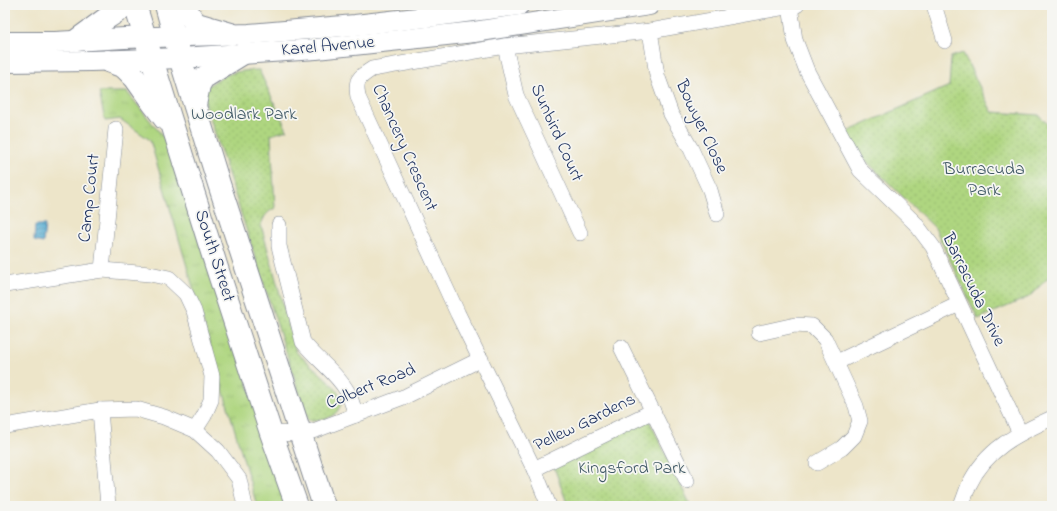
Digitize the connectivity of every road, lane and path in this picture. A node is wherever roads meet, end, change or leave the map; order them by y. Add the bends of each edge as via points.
1 (124, 5) edge
2 (136, 5) edge
3 (166, 5) edge
4 (184, 5) edge
5 (519, 5) edge
6 (649, 5) edge
7 (934, 5) edge
8 (794, 6) edge
9 (650, 31) junction
10 (231, 34) junction
11 (176, 36) junction
12 (145, 37) junction
13 (77, 40) junction
14 (945, 41) dead end
15 (5, 42) edge
16 (505, 46) junction
17 (242, 54) junction
18 (181, 58) junction
19 (152, 59) junction
20 (108, 60) junction
21 (5, 62) edge
22 (195, 106) junction
23 (116, 129) dead end
24 (174, 129) junction
25 (717, 214) dead end
26 (278, 225) dead end
27 (580, 232) dead end
28 (102, 270) junction
29 (5, 285) edge
30 (959, 304) junction
31 (759, 333) dead end
32 (621, 347) dead end
33 (481, 360) junction
34 (837, 362) junction
35 (100, 410) junction
36 (653, 411) junction
37 (356, 414) junction
38 (1052, 418) edge
39 (5, 426) edge
40 (195, 430) junction
41 (1020, 433) junction
42 (271, 434) junction
43 (300, 434) junction
44 (817, 463) dead end
45 (534, 469) junction
46 (687, 481) dead end
47 (108, 506) edge
48 (245, 506) edge
49 (297, 506) edge
50 (324, 506) edge
51 (549, 506) edge
52 (961, 506) edge

1 - 13 highway
2 - 12 highway, South Street
3 - 11 highway, South Street
4 - 10 highway via 197,24
5 - 10 main road, Karel Avenue via 355,25
6 - 17 main road, Karel Avenue via 474,32 316,49
7 - 14 street
8 - 9 street, Chancery Crescent
8 - 30 street, Barracuda Drive via 795,40 806,71 860,170 926,236
9 - 16 street, Chancery Crescent
9 - 25 street, Bowyer Close via 657,75 671,114 710,190
10 - 11 main road, Karel Avenue
11 - 12 main road, Karel Avenue
11 - 18 highway, South Street
12 - 13 main road, Karel Avenue
12 - 19 highway, South Street
13 - 15 main road, Karel Avenue
16 - 27 street, Sunbird Court via 516,95
16 - 33 street, Chancery Crescent via 372,69 360,77 356,84 358,97
17 - 18 main road, Karel Avenue
17 - 22 highway via 203,78
18 - 19 main road, Karel Avenue
18 - 22 highway, South Street
19 - 20 main road, Karel Avenue
19 - 24 highway, South Street
20 - 21 main road, Karel Avenue
20 - 24 highway via 124,67 135,78
22 - 43 highway, South Street
23 - 28 street, Camp Court
24 - 42 highway, South Street
26 - 37 street via 279,246 303,342 337,377 348,392
28 - 29 street
28 - 40 street via 169,278 186,294 194,311 212,376 211,400
30 - 34 street
30 - 41 street, Barracuda Drive
31 - 34 street via 795,325 812,326 825,338
32 - 36 street, Pellew Gardens
33 - 37 street, Colbert Road via 406,396
33 - 45 street, Chancery Crescent
34 - 44 street via 860,421 854,436 842,448
35 - 39 street
35 - 40 street via 136,409
35 - 47 street
36 - 45 street, Pellew Gardens
36 - 46 street, Pellew Gardens
37 - 43 street, Colbert Road
38 - 41 street
40 - 48 street via 218,451 239,479
41 - 52 street via 986,459 969,485
42 - 43 street, Colbert Road
42 - 49 highway, South Street
43 - 50 highway, South Street
45 - 51 street, Chancery Crescent

